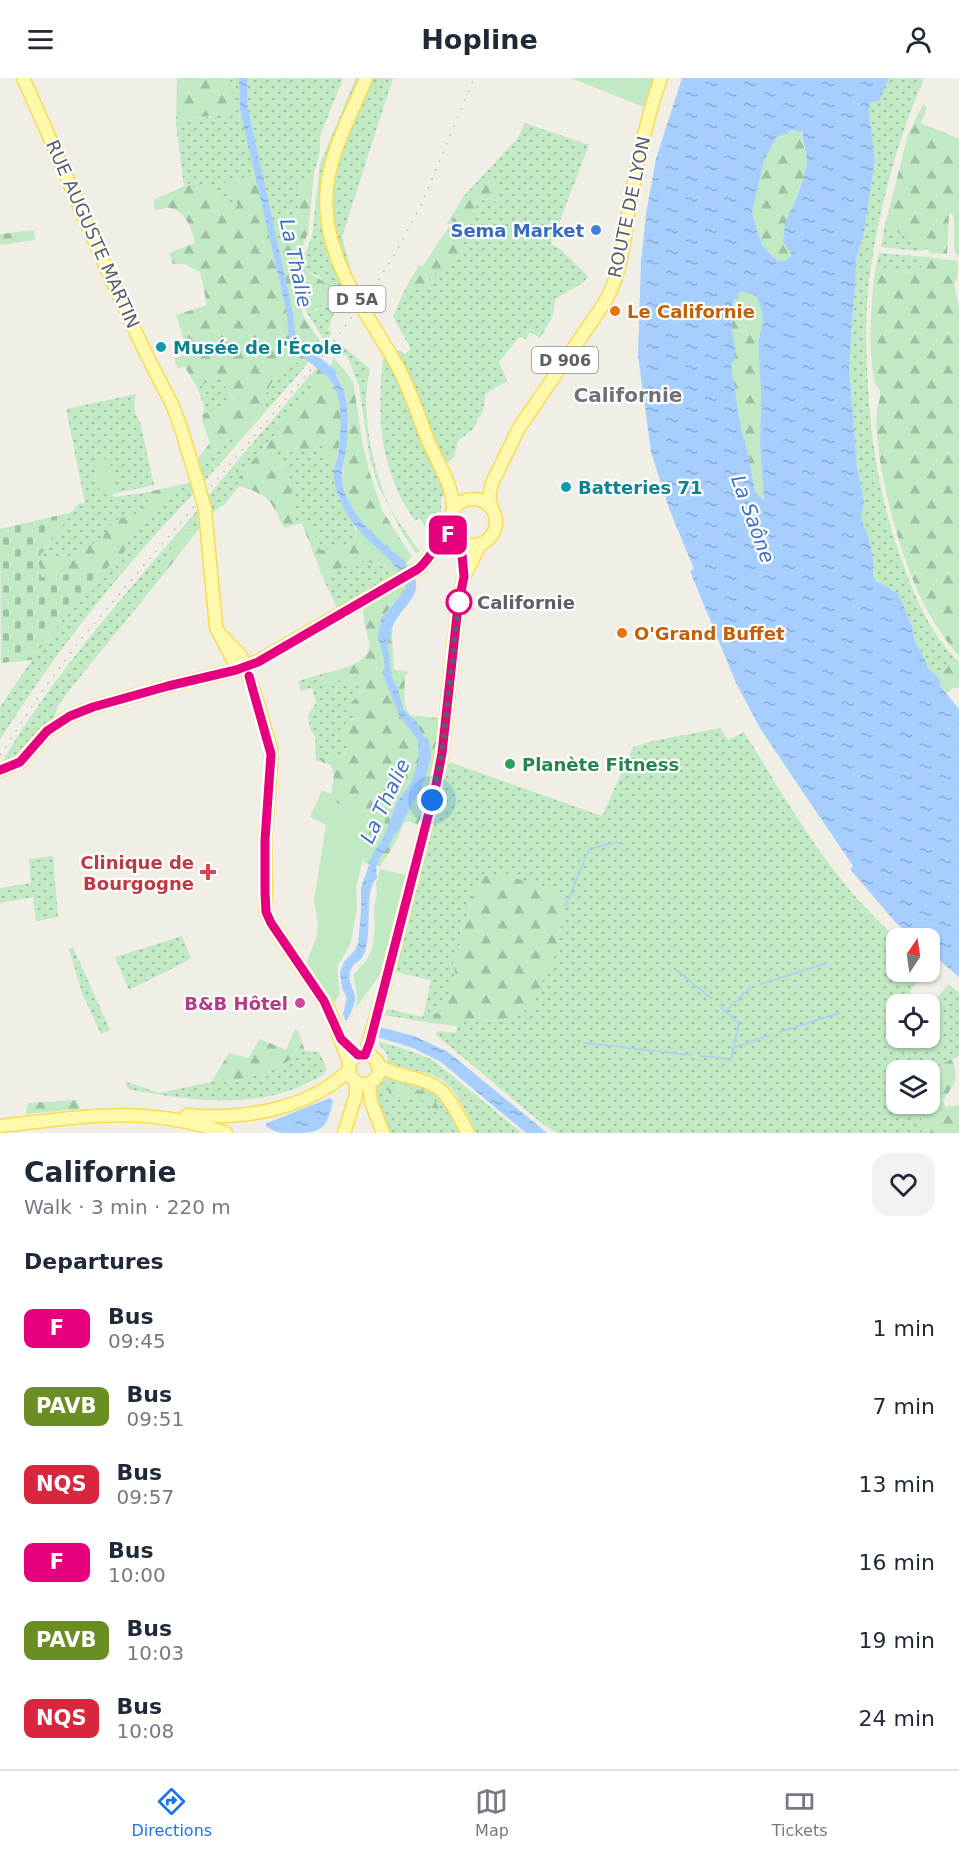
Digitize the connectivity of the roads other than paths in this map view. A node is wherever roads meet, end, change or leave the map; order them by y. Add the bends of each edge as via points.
1 (23, 78) edge
2 (366, 78) edge
3 (661, 78) edge
4 (446, 479) junction
5 (492, 483) junction
6 (472, 499) junction
7 (492, 509) junction
8 (453, 510) junction
9 (452, 533) junction
10 (461, 543) junction
11 (480, 544) junction
12 (464, 577) junction
13 (245, 667) junction
14 (0, 770) edge
15 (362, 1061) junction
16 (362, 1082) junction
17 (132, 1114) junction
18 (150, 1115) junction
19 (0, 1126) edge
20 (201, 1133) edge
21 (226, 1133) edge
22 (344, 1133) edge
23 (383, 1133) edge
24 (468, 1133) edge

1 - 13 main road, RUE AUGUSTE MARTIN, bridge via 103,265 180,425 205,509 213,613 232,660
2 - 4 main road, D 5A via 330,171 326,204 330,238 341,271 406,384
3 - 5 main road, ROUTE DE LYON / D 906 via 639,155 620,259 609,294 519,428
4 - 6 main road, D 5A via 458,493
4 - 8 main road, D 5A
5 - 6 main road, ROUTE DE LYON / D 906
5 - 7 main road, ROUTE DE LYON / D 906
6 - 7 main road
6 - 8 main road
7 - 11 main road via 495,530
8 - 9 main road via 449,526
9 - 10 main road
9 - 13 main road via 444,537 418,569
10 - 11 main road
10 - 12 main road
11 - 12 main road
12 - 15 main road via 436,785
13 - 14 main road via 78,712 55,724 20,762
13 - 15 main road via 271,754 265,843 266,912 324,1001 341,1039
15 - 16 main road via 352,1078
15 - 16 main road via 377,1075
15 - 18 main road via 313,1094 260,1112 226,1116
15 - 24 main road via 440,1090
16 - 22 main road
16 - 23 main road
17 - 18 main road
17 - 19 main road
17 - 20 main road
18 - 21 main road via 186,1120

